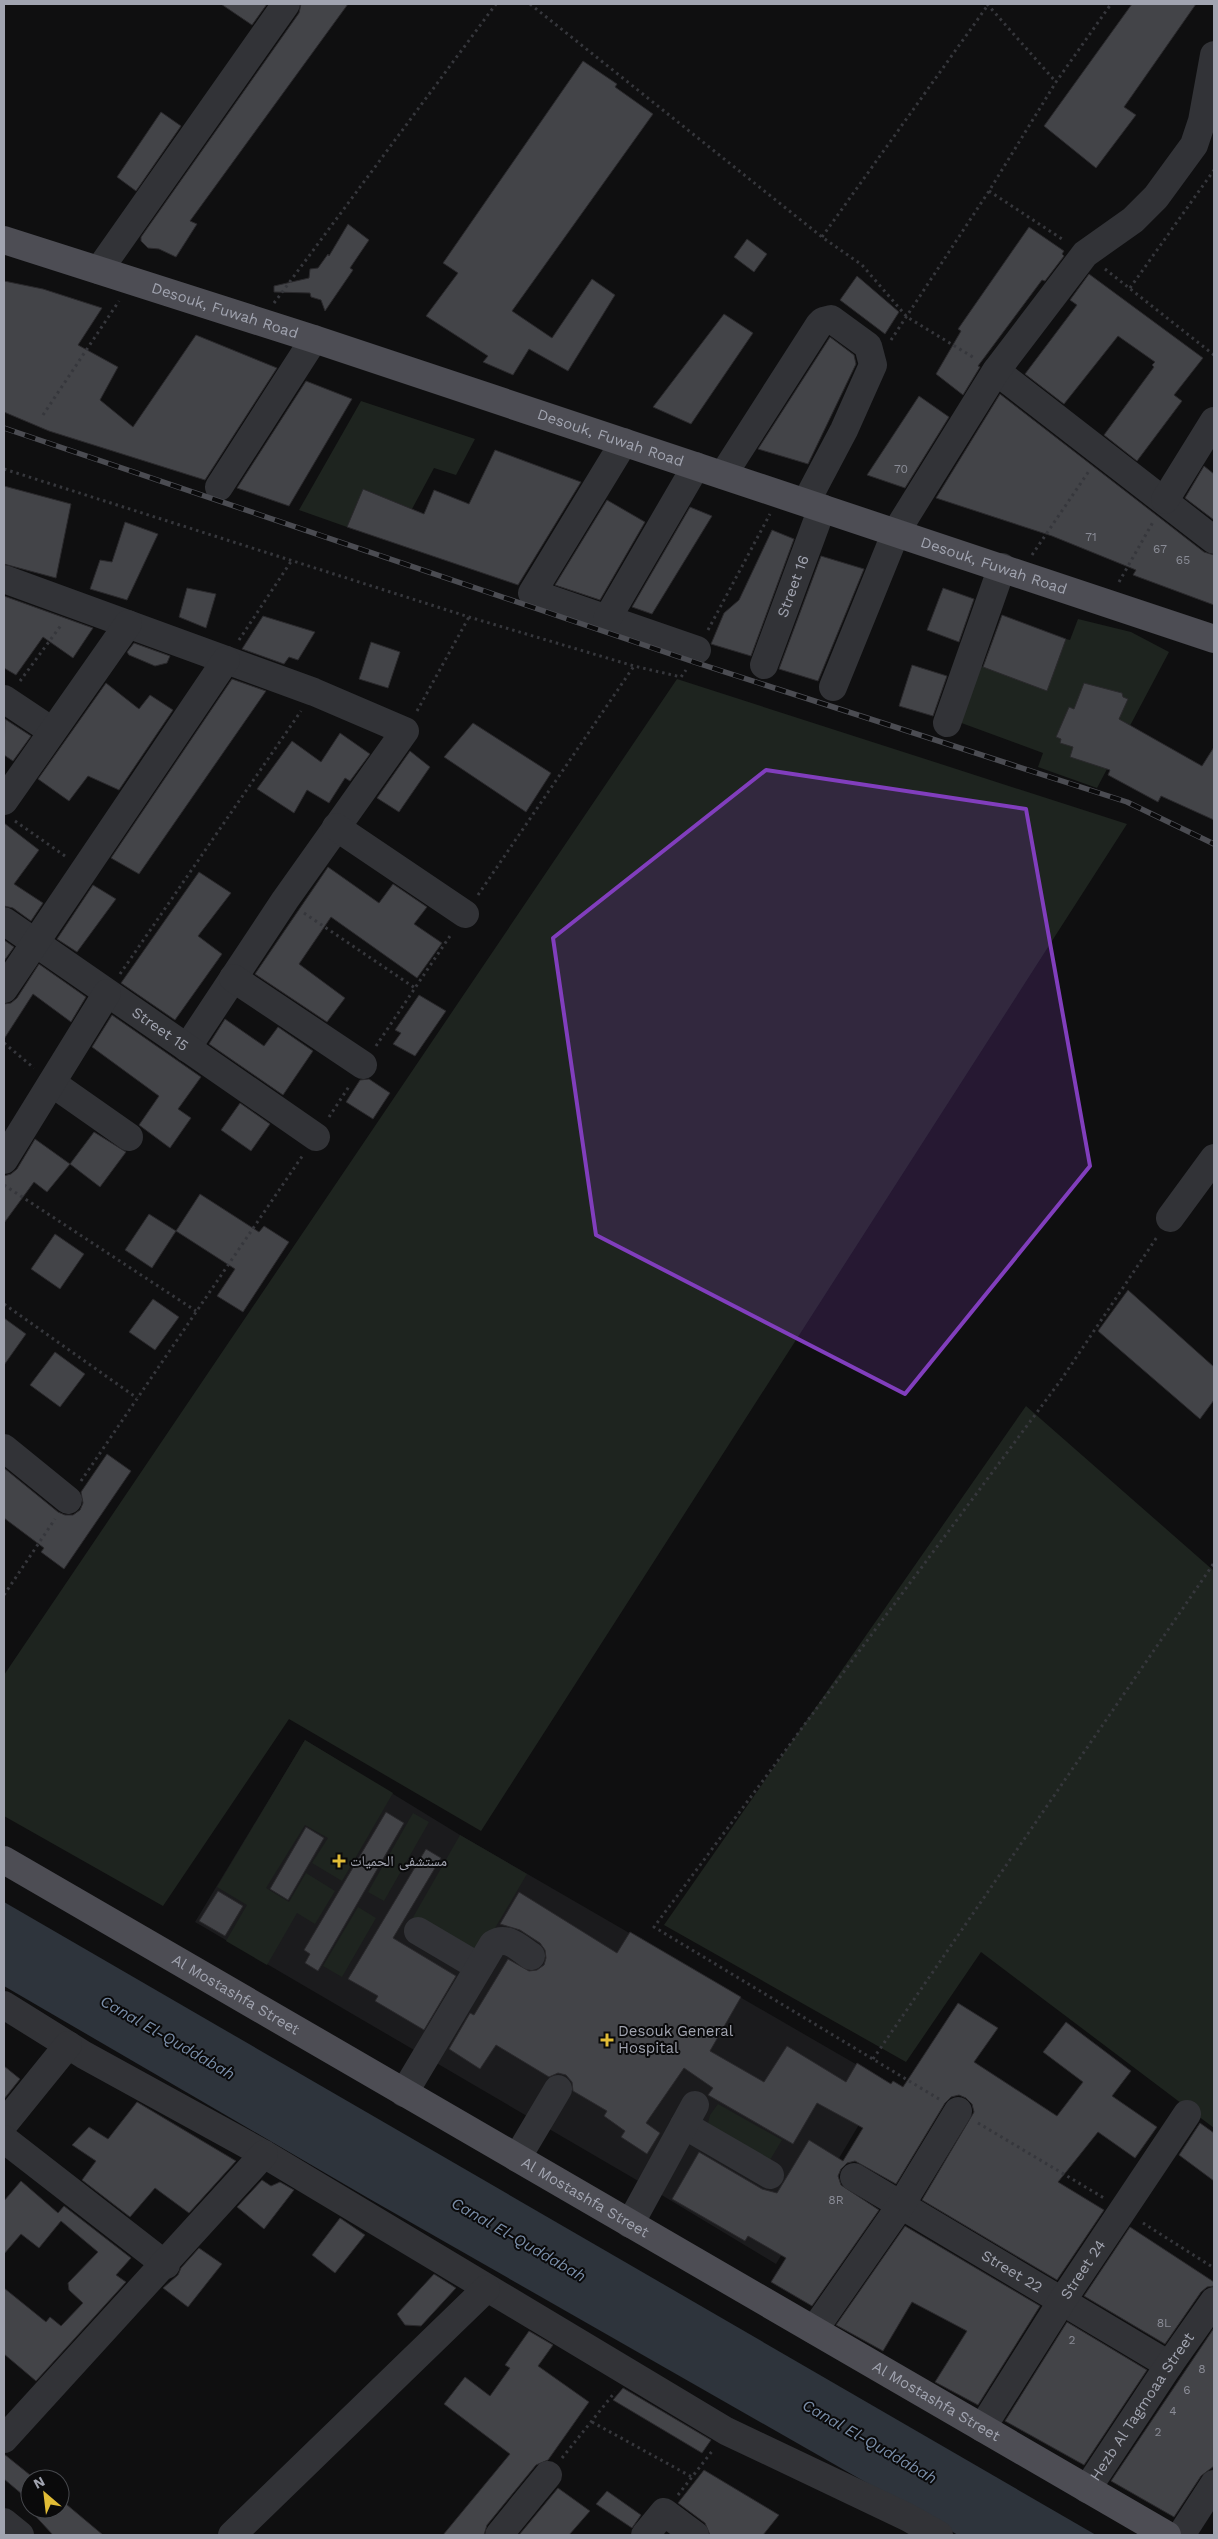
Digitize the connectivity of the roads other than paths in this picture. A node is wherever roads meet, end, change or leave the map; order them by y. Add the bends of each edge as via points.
1 (286, 4) edge
2 (1214, 55) edge
3 (4, 240) edge
4 (99, 270) junction
5 (314, 339) junction
6 (996, 371) junction
7 (1214, 421) edge
8 (624, 442) junction
9 (696, 466) junction
10 (723, 475) junction
11 (219, 487) dead end
12 (1166, 500) junction
13 (814, 505) junction
14 (896, 532) junction
15 (1214, 540) edge
16 (1011, 570) junction
17 (4, 579) edge
18 (607, 619) junction
19 (128, 624) junction
20 (1214, 638) edge
21 (697, 650) road end
22 (226, 660) junction
23 (764, 665) dead end
24 (833, 687) dead end
25 (5, 700) edge
26 (947, 723) dead end
27 (52, 732) junction
28 (8, 810) edge
29 (336, 827) junction
30 (465, 914) dead end
31 (4, 921) edge
32 (36, 943) junction
33 (232, 978) junction
34 (4, 989) edge
35 (107, 993) junction
36 (187, 1048) junction
37 (363, 1065) dead end
38 (52, 1083) junction
39 (129, 1136) dead end
40 (316, 1137) dead end
41 (4, 1160) edge
42 (1213, 1162) edge
43 (1170, 1218) road end
44 (4, 1448) edge
45 (68, 1500) dead end
46 (4, 1860) edge
47 (418, 1931) dead end
48 (531, 1956) dead end
49 (480, 1967) junction
50 (4, 2005) edge
51 (68, 2045) junction
52 (558, 2089) dead end
53 (404, 2093) junction
54 (958, 2111) road end
55 (1187, 2114) dead end
56 (4, 2124) edge
57 (4, 2139) edge
58 (264, 2154) junction
59 (517, 2158) junction
60 (770, 2175) dead end
61 (854, 2177) dead end
62 (901, 2205) junction
63 (630, 2224) junction
64 (166, 2265) junction
65 (486, 2289) junction
66 (1062, 2301) junction
67 (1214, 2301) edge
68 (814, 2330) junction
69 (1169, 2365) junction
70 (982, 2428) junction
71 (4, 2439) edge
72 (548, 2476) road end
73 (1214, 2484) edge
74 (1087, 2489) junction
75 (4, 2522) edge
76 (20, 2535) edge
77 (232, 2535) edge
78 (499, 2535) edge
79 (645, 2535) edge
80 (695, 2535) edge
81 (939, 2535) edge
82 (1167, 2535) edge
83 (1181, 2535) edge

1 - 4 street
2 - 6 street via 1202,121 1194,144 1156,197 1133,220 1085,254
3 - 4 main road, Desouk, Fuwah Road
4 - 5 main road, Desouk, Fuwah Road
5 - 8 main road, Desouk, Fuwah Road
5 - 11 street
6 - 12 street
6 - 14 street
7 - 12 street
8 - 9 main road, Desouk, Fuwah Road
8 - 18 street via 532,593
9 - 10 main road, Desouk, Fuwah Road
9 - 18 street
10 - 13 main road, Desouk, Fuwah Road
10 - 13 street, Street 16 via 823,321 831,319 868,346 873,365
12 - 15 street
13 - 14 main road, Desouk, Fuwah Road
13 - 23 street, Street 16
14 - 16 main road, Desouk, Fuwah Road
14 - 24 street
16 - 20 main road, Desouk, Fuwah Road
16 - 26 street
17 - 19 street
18 - 21 street
19 - 22 street
19 - 27 street
22 - 29 street via 314,692 406,731
22 - 32 street
25 - 27 street
27 - 28 street
29 - 30 street
29 - 33 street
31 - 32 street, Street 15
32 - 34 street
32 - 35 street, Street 15
33 - 36 street
33 - 37 street
35 - 36 street, Street 15
35 - 38 street
36 - 40 street, Street 15
38 - 39 street
38 - 41 street
42 - 43 street
44 - 45 street
46 - 53 main road, Al Mostashfa Street
47 - 49 street
48 - 49 street via 506,1940 500,1940 493,1944
49 - 53 street
50 - 51 street
51 - 56 street
51 - 58 street
52 - 59 street
53 - 59 main road, Al Mostashfa Street
54 - 62 street
55 - 66 street, Street 24
57 - 64 street
58 - 64 street
58 - 65 street
59 - 63 main road, Al Mostashfa Street
60 - 63 street via 690,2115
61 - 62 street, Street 22
62 - 66 street, Street 22
62 - 68 street
63 - 68 main road, Al Mostashfa Street
64 - 71 street
65 - 77 street
65 - 81 street via 726,2431
66 - 69 street, Street 22
66 - 70 street, Street 24
67 - 69 street, Hezb Al Tagmoaa Street
68 - 70 main road, Al Mostashfa Street
69 - 74 street, Hezb Al Tagmoaa Street
70 - 74 main road, Al Mostashfa Street
72 - 78 street
73 - 83 street
74 - 82 main road, Al Mostashfa Street
75 - 76 street
79 - 80 street via 664,2512

